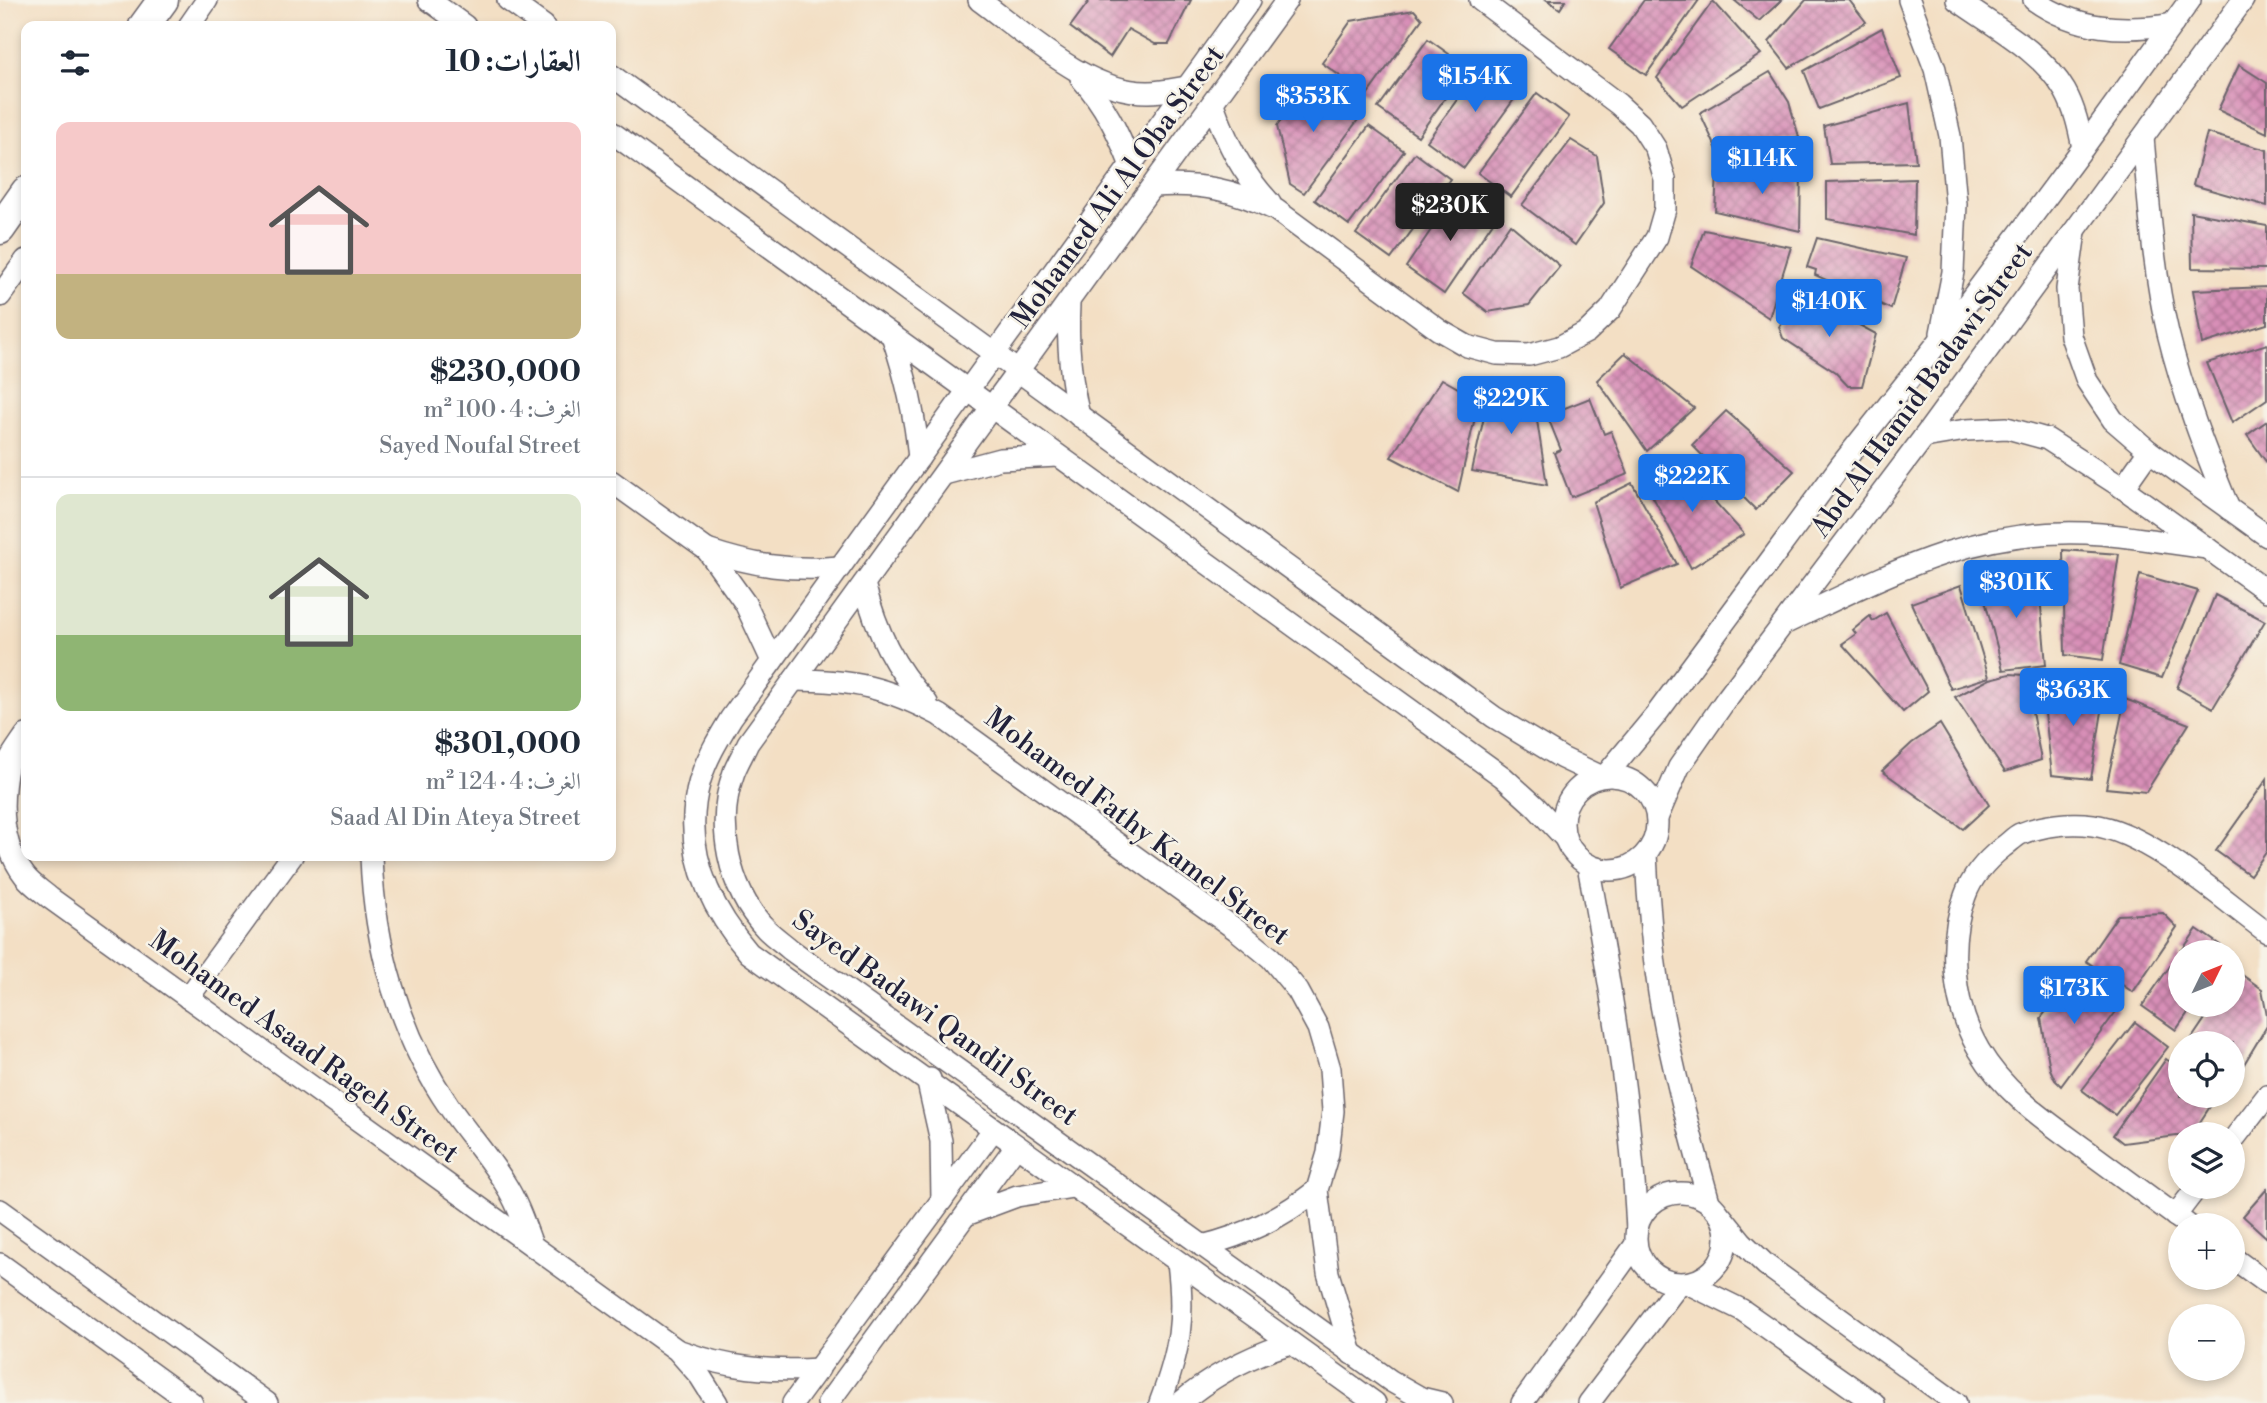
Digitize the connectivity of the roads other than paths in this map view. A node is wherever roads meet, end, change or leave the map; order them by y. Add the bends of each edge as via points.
1 (163, 0) edge
2 (206, 0) edge
3 (429, 0) edge
4 (508, 0) edge
5 (531, 0) edge
6 (979, 0) edge
7 (1251, 0) edge
8 (1287, 0) edge
9 (1480, 0) edge
10 (1909, 0) edge
11 (1957, 0) edge
12 (2034, 0) edge
13 (2190, 0) edge
14 (2243, 0) edge
15 (148, 21) edge
16 (192, 21) edge
17 (458, 21) edge
18 (537, 21) edge
19 (546, 21) edge
20 (2173, 24) junction
21 (1072, 69) junction
22 (616, 79) edge
23 (1187, 87) junction
24 (1213, 104) junction
25 (616, 136) edge
26 (2143, 138) junction
27 (2083, 148) junction
28 (1130, 166) junction
29 (1154, 186) junction
30 (21, 199) edge
31 (1276, 210) junction
32 (0, 229) edge
33 (2075, 229) junction
34 (21, 267) edge
35 (0, 296) edge
36 (1069, 303) junction
37 (892, 335) junction
38 (1940, 340) junction
39 (994, 354) junction
40 (1019, 372) junction
41 (968, 390) junction
42 (992, 408) junction
43 (1079, 416) junction
44 (1924, 437) junction
45 (2149, 451) junction
46 (1058, 456) junction
47 (919, 458) junction
48 (944, 474) junction
49 (616, 485) edge
50 (2123, 488) junction
51 (2229, 509) junction
52 (2267, 536) edge
53 (2207, 548) junction
54 (707, 550) junction
55 (841, 567) junction
56 (864, 584) junction
57 (2267, 591) edge
58 (1783, 624) junction
59 (772, 661) junction
60 (794, 680) junction
61 (939, 715) junction
62 (21, 743) edge
63 (1603, 775) junction
64 (1657, 818) junction
65 (1565, 838) junction
66 (1646, 854) junction
67 (288, 861) edge
68 (372, 861) edge
69 (1588, 865) junction
70 (2267, 932) edge
71 (188, 998) junction
72 (943, 1059) junction
73 (928, 1083) junction
74 (2267, 1096) edge
75 (2245, 1124) edge
76 (993, 1130) junction
77 (1016, 1146) junction
78 (1073, 1187) junction
79 (1317, 1190) junction
80 (942, 1200) junction
81 (1715, 1209) junction
82 (0, 1210) edge
83 (2172, 1213) edge
84 (964, 1216) junction
85 (1636, 1237) junction
86 (532, 1245) junction
87 (1202, 1246) junction
88 (1178, 1262) junction
89 (0, 1264) edge
90 (2245, 1267) edge
91 (2267, 1283) edge
92 (1683, 1284) junction
93 (1291, 1343) junction
94 (677, 1350) junction
95 (1352, 1354) junction
96 (818, 1369) junction
97 (844, 1393) edge
98 (1420, 1400) edge
99 (192, 1403) edge
100 (267, 1403) edge
101 (717, 1403) edge
102 (793, 1403) edge
103 (828, 1403) edge
104 (1160, 1403) edge
105 (1181, 1403) edge
106 (1375, 1403) edge
107 (1442, 1403) edge
108 (1522, 1403) edge
109 (1589, 1403) edge
110 (1874, 1403) edge
111 (1956, 1403) edge

1 - 15 street
2 - 16 street
3 - 17 street
4 - 18 street
5 - 19 street
6 - 21 street
7 - 23 street, Mohamed Ali Al Oba Street
8 - 24 street, Mohamed Ali Al Oba Street
9 - 31 street via 1618,104 1640,124 1656,149 1665,179 1665,209 1657,237 1610,310 1587,332 1559,347 1529,355 1497,354 1467,346
10 - 38 street via 1935,69 1950,136 1956,204 1953,272
11 - 27 street via 2045,65 2077,118
12 - 20 street via 2073,20 2106,28
13 - 20 street, Abd Al Hamid Badawi Street
14 - 26 street, Abd Al Hamid Badawi Street
20 - 27 street, Abd Al Hamid Badawi Street
21 - 23 street via 1108,86 1148,92
21 - 28 street via 1098,97 1118,130
22 - 39 street
23 - 28 street, Mohamed Ali Al Oba Street
24 - 29 street, Mohamed Ali Al Oba Street
24 - 31 street via 1227,143 1248,178
25 - 37 street
26 - 33 street, Abd Al Hamid Badawi Street
26 - 51 street via 2152,239 2168,332 2193,422
27 - 38 street, Abd Al Hamid Badawi Street
28 - 39 street, Mohamed Ali Al Oba Street
29 - 31 street via 1217,187
29 - 36 street, Mohamed Ali Al Oba Street
30 - 32 street
33 - 44 street, Abd Al Hamid Badawi Street
33 - 45 street via 2067,289 2071,336 2093,391 2113,420
34 - 35 street
36 - 40 street, Mohamed Ali Al Oba Street
36 - 43 street via 1070,379
37 - 41 street
37 - 47 street via 906,375
38 - 63 street, Abd Al Hamid Badawi Street via 1655,716
39 - 40 street
39 - 41 street, Sayed Badawi Qandil Street
40 - 42 street, Sayed Badawi Qandil Street
40 - 43 street
41 - 42 street
41 - 47 street, Sayed Badawi Qandil Street
42 - 46 street
42 - 48 street, Sayed Badawi Qandil Street
43 - 63 street via 1494,718 1562,758
44 - 50 street via 2007,428 2046,439
44 - 58 street, Abd Al Hamid Badawi Street
45 - 50 street
45 - 51 street
46 - 48 street via 1000,459
46 - 65 street via 1503,777
47 - 55 street, Sayed Badawi Qandil Street
48 - 56 street, Sayed Badawi Qandil Street
49 - 54 street
50 - 53 street
51 - 52 street
53 - 57 street
53 - 58 street via 2086,533 2024,534 1963,546 1904,567
54 - 55 street via 773,568
54 - 59 street via 745,603
55 - 59 street, Sayed Badawi Qandil Street
56 - 60 street, Sayed Badawi Qandil Street
56 - 61 street, Mohamed Fathy Kamel Street via 890,656
58 - 64 street, Abd Al Hamid Badawi Street via 1679,767
59 - 73 street, Sayed Badawi Qandil Street via 711,752 700,781 695,832 701,873 712,903 749,953
60 - 61 street, Mohamed Fathy Kamel Street via 869,685
60 - 72 street, Sayed Badawi Qandil Street via 748,743 734,772 725,838 732,871 766,929
61 - 79 street, Mohamed Fathy Kamel Street via 1238,931 1271,958 1298,990 1318,1028 1331,1079 1328,1153
62 - 71 street, Mohamed Asaad Rageh Street via 0,791 0,822 9,852 26,878
63 - 64 street via 1634,782 1650,798
63 - 65 street via 1588,780 1569,799 1563,811
64 - 66 street via 1657,831
65 - 69 street
66 - 69 street via 1619,870
66 - 81 street via 1659,994 1673,1063
67 - 71 street
68 - 86 street via 382,950 420,1058 449,1108 504,1182
69 - 85 street via 1625,1081
70 - 83 street via 2164,856 2131,836 2094,825 2056,825 2019,834 1987,860 1965,895 1956,935 1955,974 1977,1048 1999,1080 2027,1107
71 - 86 street, Mohamed Asaad Rageh Street
72 - 73 street
72 - 87 street, Sayed Badawi Qandil Street
73 - 76 street, Sayed Badawi Qandil Street
73 - 80 street via 940,1141
74 - 75 street
76 - 77 street, Sayed Badawi Qandil Street
76 - 80 street
77 - 78 street, Sayed Badawi Qandil Street
77 - 84 street
78 - 84 street via 1017,1196
78 - 88 street, Sayed Badawi Qandil Street
79 - 87 street via 1264,1226
79 - 95 street, Mohamed Fathy Kamel Street via 1328,1273
80 - 96 street
81 - 85 street via 1696,1195 1665,1195 1642,1215
81 - 92 street via 1726,1230 1723,1259 1714,1271
81 - 111 street via 1766,1265
82 - 100 street
84 - 97 street
85 - 92 street via 1641,1259 1650,1271 1663,1280
85 - 108 street
86 - 94 street, Mohamed Asaad Rageh Street
87 - 95 street, Sayed Badawi Qandil Street
88 - 93 street, Sayed Badawi Qandil Street
88 - 104 street via 1181,1330
89 - 99 street
90 - 91 street
92 - 109 street
92 - 110 street via 1742,1310
93 - 105 street via 1229,1367
93 - 106 street, Sayed Badawi Qandil Street
94 - 96 street, Mohamed Asaad Rageh Street via 747,1369
94 - 101 street, Mohamed Asaad Rageh Street
95 - 98 street, Sayed Badawi Qandil Street
96 - 102 street
97 - 103 street
98 - 107 street, Sayed Badawi Qandil Street

